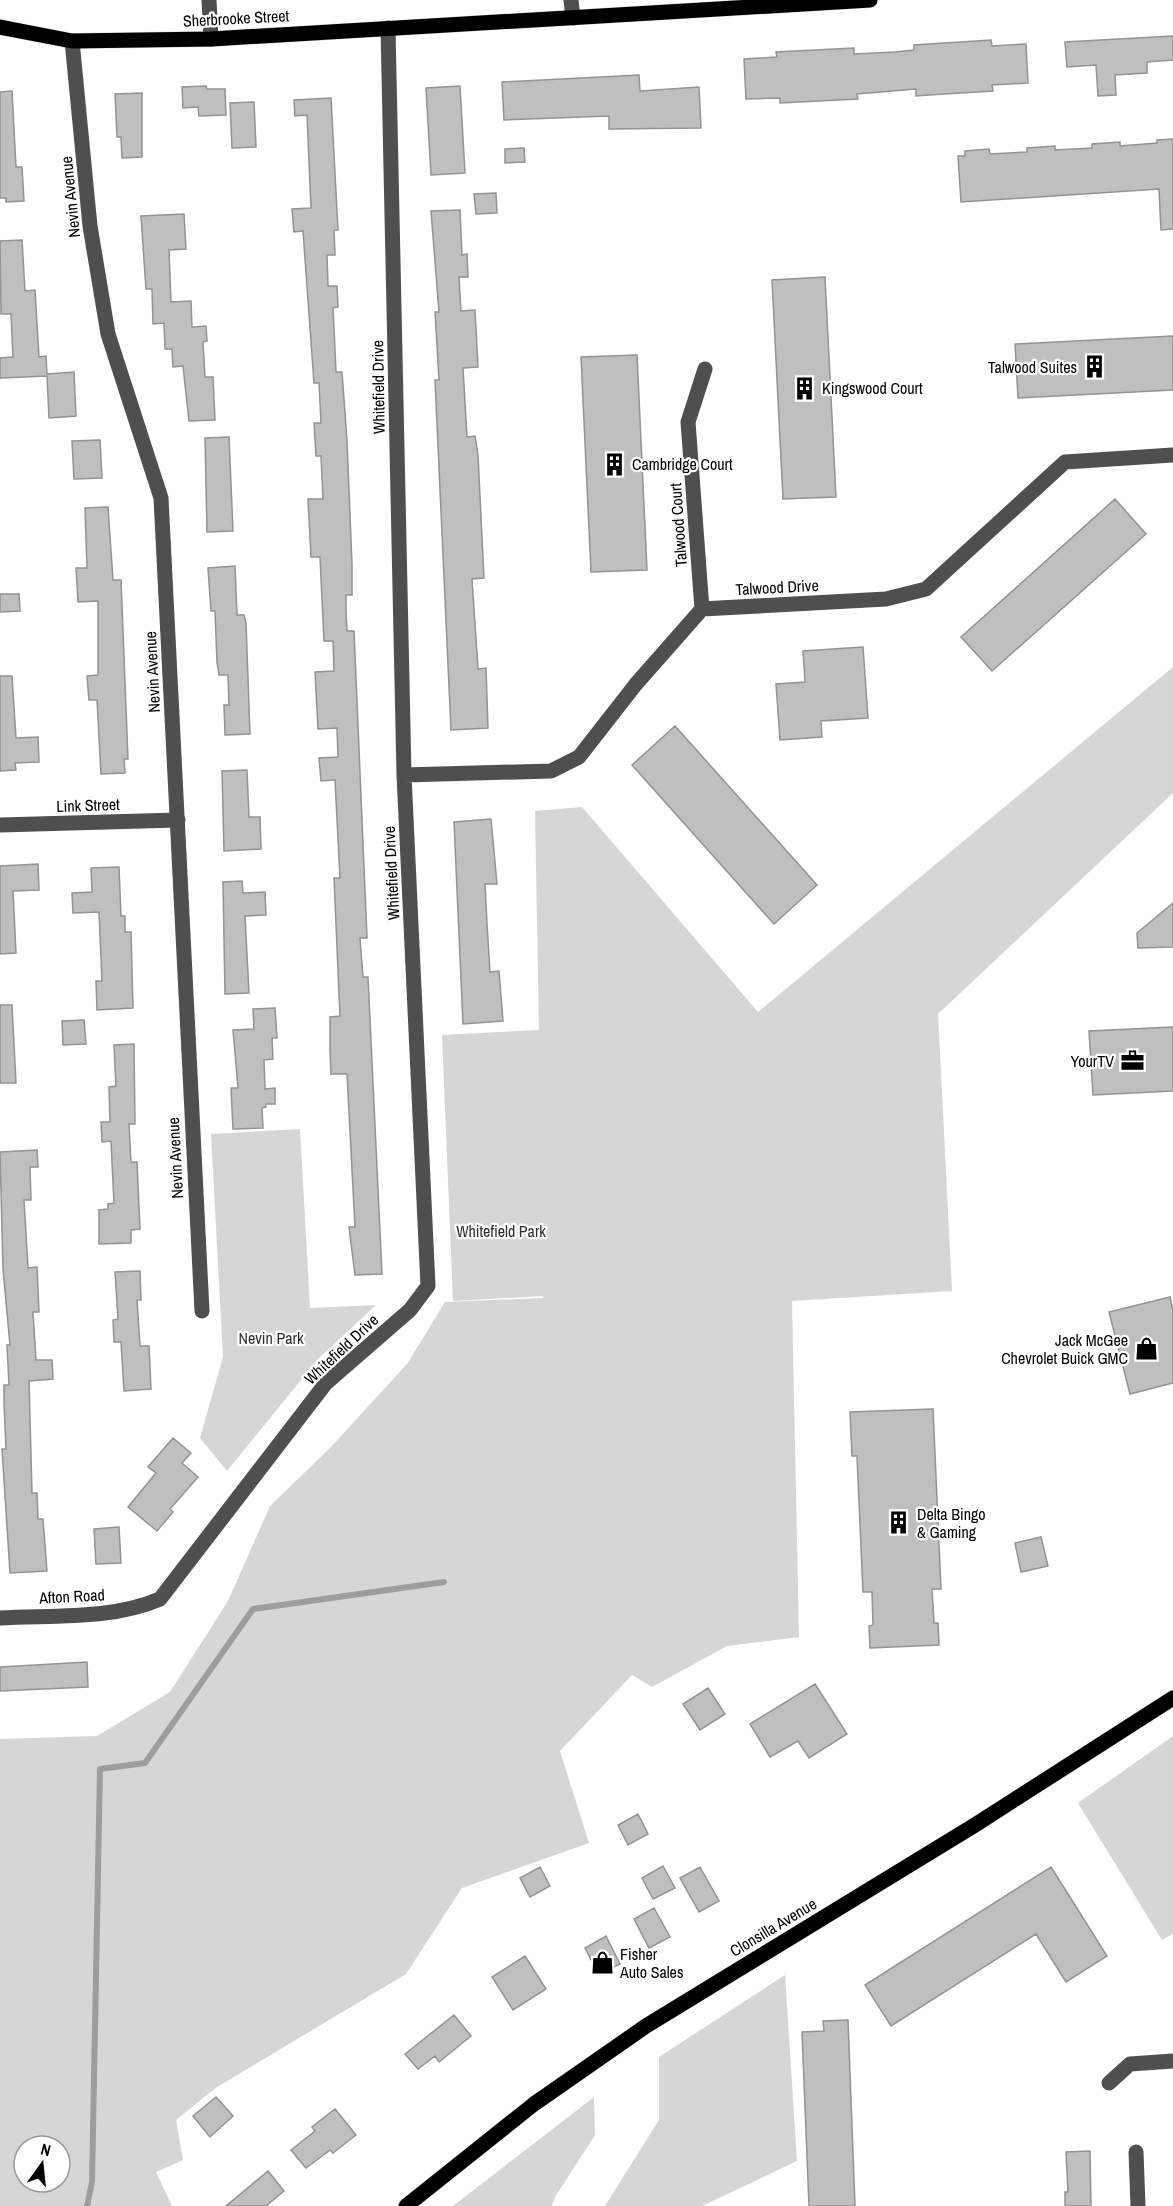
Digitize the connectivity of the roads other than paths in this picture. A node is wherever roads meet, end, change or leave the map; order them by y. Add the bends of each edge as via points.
1 (209, 0) edge
2 (571, 0) edge
3 (870, 0) edge
4 (573, 18) junction
5 (0, 27) edge
6 (388, 28) junction
7 (211, 39) junction
8 (72, 41) junction
9 (705, 369) dead end
10 (1173, 455) edge
11 (702, 609) junction
12 (404, 775) junction
13 (178, 820) junction
14 (0, 825) edge
15 (202, 1311) dead end
16 (145, 1605) joint
17 (0, 1618) edge
18 (1173, 1698) edge
19 (1173, 2061) edge
20 (1110, 2083) dead end
21 (1136, 2152) dead end
22 (406, 2206) edge
23 (1138, 2206) edge

1 - 7 street
2 - 4 street
3 - 4 main road, Sherbrooke Street
4 - 6 main road, Sherbrooke Street
5 - 8 main road, Sherbrooke Street
6 - 7 main road, Sherbrooke Street
6 - 12 street, Whitefield Drive
7 - 8 main road, Sherbrooke Street
8 - 13 street, Nevin Avenue via 90,226 108,334 161,498
9 - 11 street, Talwood Court via 688,422
10 - 11 street, Talwood Drive via 1065,462 926,589 886,599
11 - 12 street via 579,757 551,771
12 - 16 street, Whitefield Drive via 428,1286 410,1310 326,1383 160,1599
13 - 14 street, Link Street
13 - 15 street, Nevin Avenue
16 - 17 street, Afton Road via 109,1612
18 - 22 main road, Clonsilla Avenue via 975,1825 646,2026 534,2104
19 - 20 street via 1131,2064
21 - 23 street

